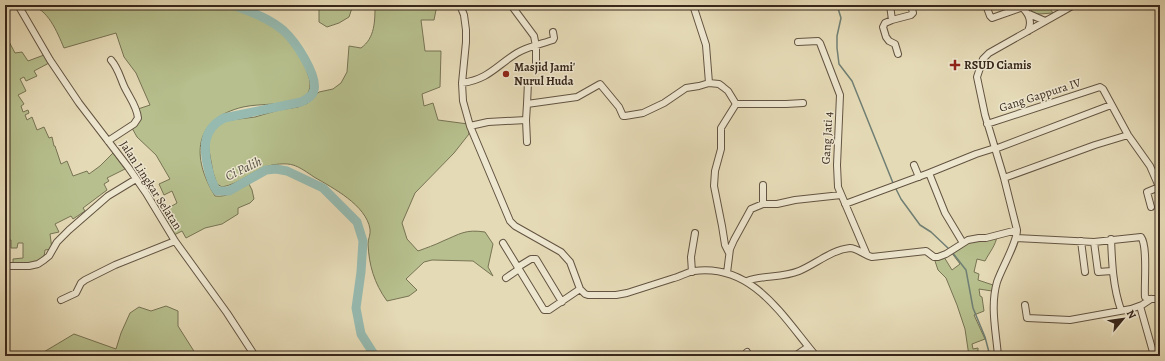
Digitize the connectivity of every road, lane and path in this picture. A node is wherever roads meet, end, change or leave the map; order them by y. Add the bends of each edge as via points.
1 (18, 5) edge
2 (460, 5) edge
3 (511, 5) edge
4 (693, 5) edge
5 (890, 5) edge
6 (911, 5) edge
7 (986, 5) edge
8 (1074, 5) edge
9 (1022, 6) edge
10 (1028, 14) junction
11 (892, 20) junction
12 (1045, 21) junction
13 (1028, 31) junction
14 (553, 32) dead end
15 (798, 42) dead end
16 (536, 46) junction
17 (898, 54) dead end
18 (111, 60) dead end
19 (536, 65) dead end
20 (528, 82) dead end
21 (462, 83) junction
22 (708, 83) junction
23 (804, 103) dead end
24 (527, 104) junction
25 (736, 104) junction
26 (1111, 105) junction
27 (526, 120) junction
28 (987, 124) junction
29 (470, 126) junction
30 (1128, 135) junction
31 (108, 141) junction
32 (527, 142) dead end
33 (995, 149) junction
34 (914, 165) dead end
35 (929, 173) junction
36 (919, 177) junction
37 (136, 178) junction
38 (1004, 178) junction
39 (762, 185) dead end
40 (1159, 188) edge
41 (841, 195) junction
42 (763, 204) junction
43 (844, 204) junction
44 (1151, 207) dead end
45 (1017, 230) junction
46 (695, 233) dead end
47 (1016, 238) junction
48 (1111, 239) junction
49 (175, 241) junction
50 (1081, 241) junction
51 (963, 242) junction
52 (1094, 242) junction
53 (503, 243) dead end
54 (729, 252) junction
55 (867, 256) junction
56 (5, 266) edge
57 (518, 268) junction
58 (1112, 271) junction
59 (692, 272) junction
60 (1085, 272) dead end
61 (727, 273) junction
62 (506, 278) dead end
63 (746, 281) junction
64 (580, 289) junction
65 (1151, 299) junction
66 (1160, 299) edge
67 (61, 300) dead end
68 (562, 302) junction
69 (1025, 305) dead end
70 (1140, 306) junction
71 (1120, 310) junction
72 (808, 347) junction
73 (1160, 349) edge
74 (1153, 352) junction
75 (255, 356) edge
76 (795, 356) edge
77 (816, 356) edge
78 (998, 356) edge
79 (1145, 356) edge

1 - 31 street, Jalan Lingkar Selatan via 78,103
2 - 21 street via 466,30
3 - 16 street via 534,36
4 - 22 street via 706,45
5 - 11 street
6 - 11 street via 911,16
7 - 9 street via 993,18
8 - 12 street
9 - 10 street
10 - 12 street
10 - 13 street
11 - 17 street via 884,23 883,27 886,37 895,44
12 - 13 street
13 - 28 street via 983,59 977,77
14 - 16 street via 553,40
15 - 41 street, Gang Jati 4 via 820,43 840,93 837,184
16 - 19 street
16 - 21 street via 518,53 480,79
18 - 31 street via 138,118 134,124
20 - 24 street
21 - 29 street via 463,101
22 - 24 street via 686,88 643,113 627,116 623,116 619,107 600,84 577,97
22 - 25 street via 719,84 728,91
23 - 25 street
24 - 27 street
25 - 54 street via 721,128 722,148 714,186 725,245
26 - 28 street, Gang Gappura IV via 1100,87
26 - 30 street
26 - 33 street
27 - 29 street via 488,122
27 - 32 street
28 - 33 street
29 - 64 street via 508,218 515,226 561,252 570,262
30 - 38 street
30 - 40 street via 1150,166
31 - 37 street, Jalan Lingkar Selatan
33 - 35 street
33 - 38 street
34 - 36 street
35 - 36 street
35 - 51 street via 945,213
36 - 43 street
37 - 49 street, Jalan Lingkar Selatan
37 - 56 street via 108,196 69,230 44,260 29,266
38 - 45 street
39 - 42 street
40 - 44 street via 1147,192
41 - 42 street
41 - 43 street, Gang Jati 4
42 - 54 street via 749,211
43 - 55 street, Gang Jati 4
45 - 47 street
45 - 51 street
46 - 59 street via 691,257
47 - 50 street
47 - 78 street via 999,276 995,294 994,317
48 - 52 street
48 - 58 street
48 - 65 street via 1139,236 1143,238 1145,298
49 - 67 street via 84,280 76,292
49 - 75 street, Jalan Lingkar Selatan
50 - 52 street
50 - 60 street
51 - 55 street via 937,257 926,251
52 - 58 street via 1098,272
53 - 57 street
54 - 61 street
55 - 63 street via 855,249 841,250 797,272 762,276
57 - 62 street
57 - 68 street via 544,310 550,310
57 - 68 street via 534,258
58 - 71 street
59 - 61 street
59 - 64 street via 616,295 588,295
61 - 63 street
63 - 72 street via 776,308
64 - 68 street
65 - 66 street
65 - 70 street
69 - 71 street via 1028,318 1062,320
70 - 71 street
70 - 74 street
72 - 76 street
72 - 77 street
73 - 74 street
74 - 79 street

